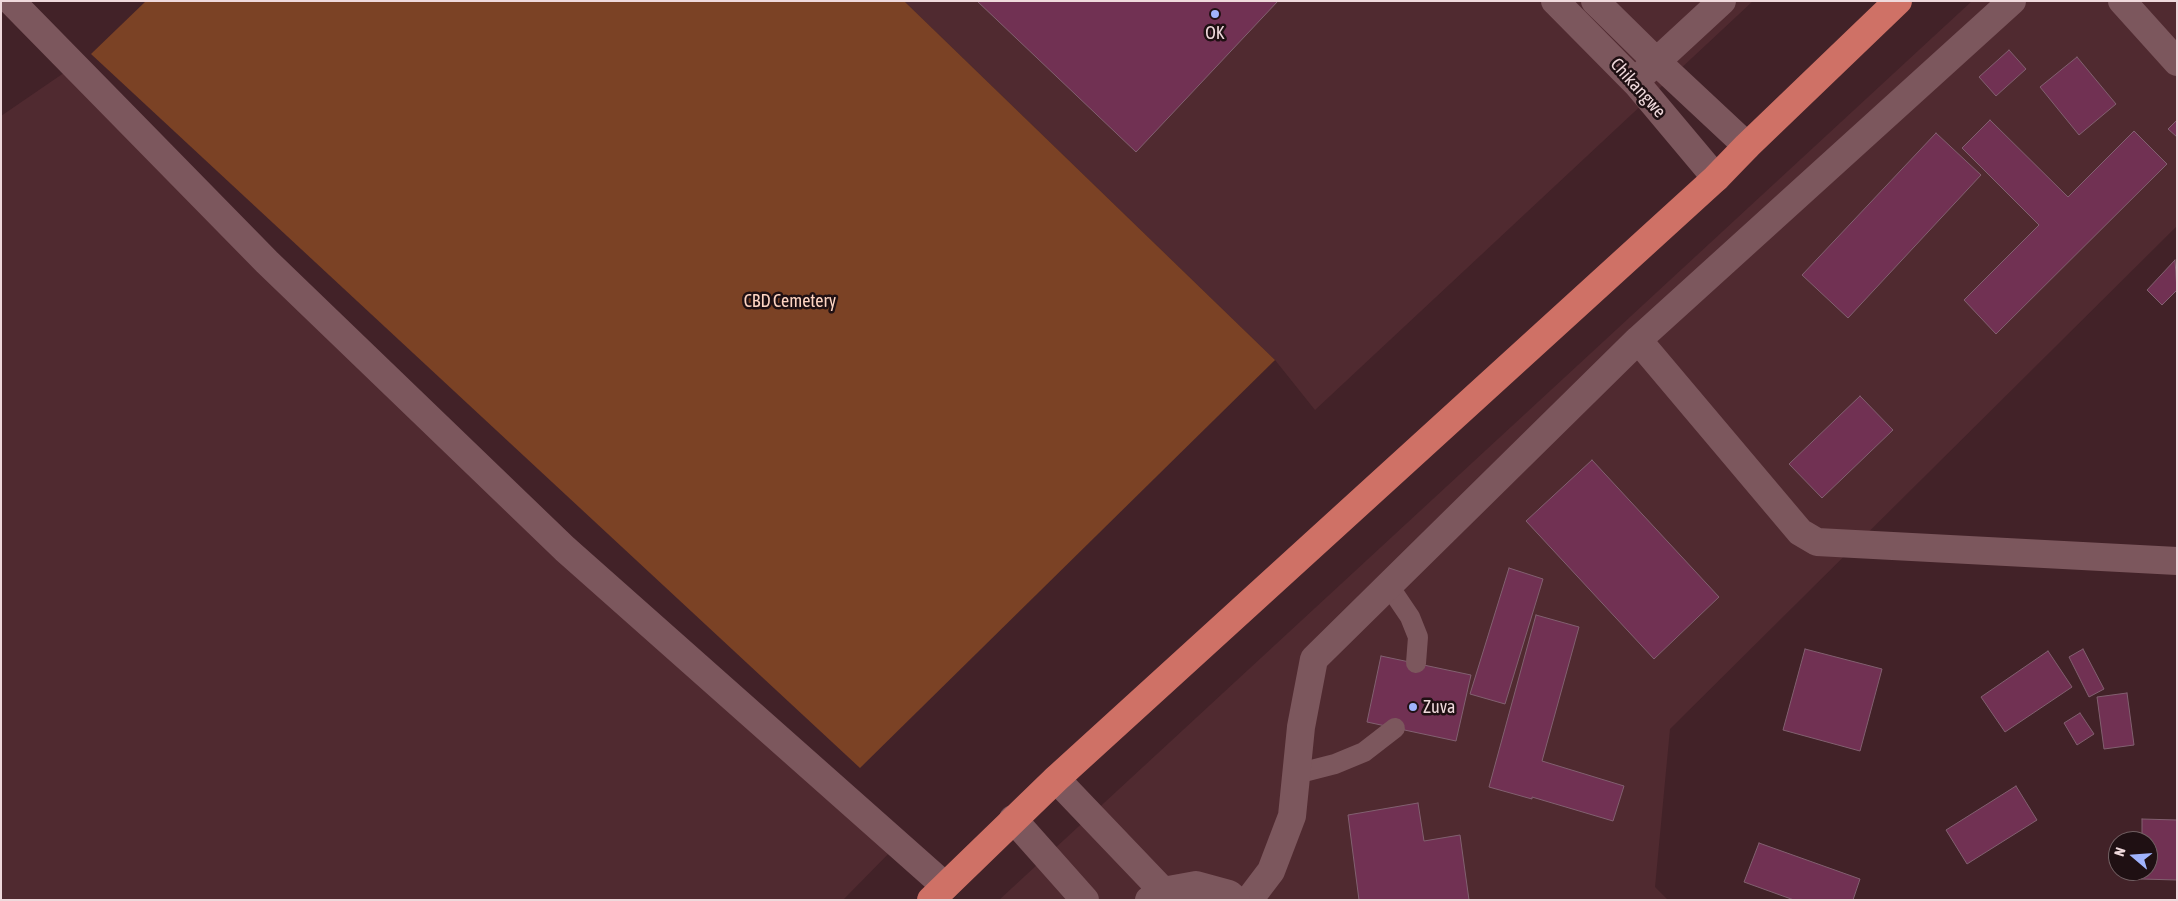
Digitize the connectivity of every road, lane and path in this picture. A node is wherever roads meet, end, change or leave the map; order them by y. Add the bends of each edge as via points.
1 (11, 1) edge
2 (1555, 1) edge
3 (1596, 1) edge
4 (1722, 1) edge
5 (1898, 1) edge
6 (2012, 1) edge
7 (2122, 1) edge
8 (1656, 61) junction
9 (2177, 62) edge
10 (1634, 82) junction
11 (1747, 146) junction
12 (1716, 178) junction
13 (1638, 340) junction
14 (2177, 561) edge
15 (1389, 586) junction
16 (1416, 664) dead end
17 (1395, 728) dead end
18 (1296, 774) junction
19 (1056, 779) junction
20 (1013, 819) junction
21 (938, 893) edge
22 (1156, 895) edge
23 (1086, 900) edge
24 (1236, 900) edge
25 (1249, 900) edge

1 - 21 street via 268,262 565,549
2 - 10 street, Chikangwe
3 - 8 street, Chikangwe
4 - 8 street
5 - 11 highway
6 - 13 street
7 - 9 street
8 - 10 street
8 - 11 street, Chikangwe
10 - 12 street, Chikangwe
11 - 12 highway
12 - 19 highway
13 - 14 street via 1800,532 1816,542
13 - 15 street
15 - 16 lane via 1410,617 1418,637
15 - 18 street via 1314,659
17 - 18 lane via 1364,752
18 - 25 street via 1292,816 1271,871
19 - 20 highway
19 - 22 street
20 - 21 highway
20 - 23 street
22 - 24 street via 1196,886 1229,894

